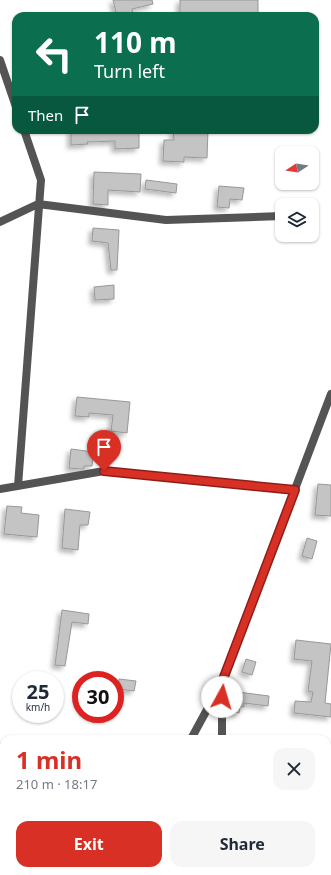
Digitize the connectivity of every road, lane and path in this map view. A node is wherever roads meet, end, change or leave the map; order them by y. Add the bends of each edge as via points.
1 (0, 60) edge
2 (12, 95) edge
3 (25, 134) edge
4 (38, 204) junction
5 (275, 216) edge
6 (0, 222) edge
7 (331, 394) edge
8 (18, 486) junction
9 (0, 489) edge
10 (295, 490) junction
11 (222, 682) junction
12 (193, 735) edge
13 (222, 735) edge

1 - 2 street
3 - 4 street via 41,180
4 - 5 street via 166,220
4 - 6 street
4 - 8 street
7 - 10 street
8 - 9 street
8 - 10 street via 104,471
10 - 11 street
11 - 12 street
11 - 13 street

